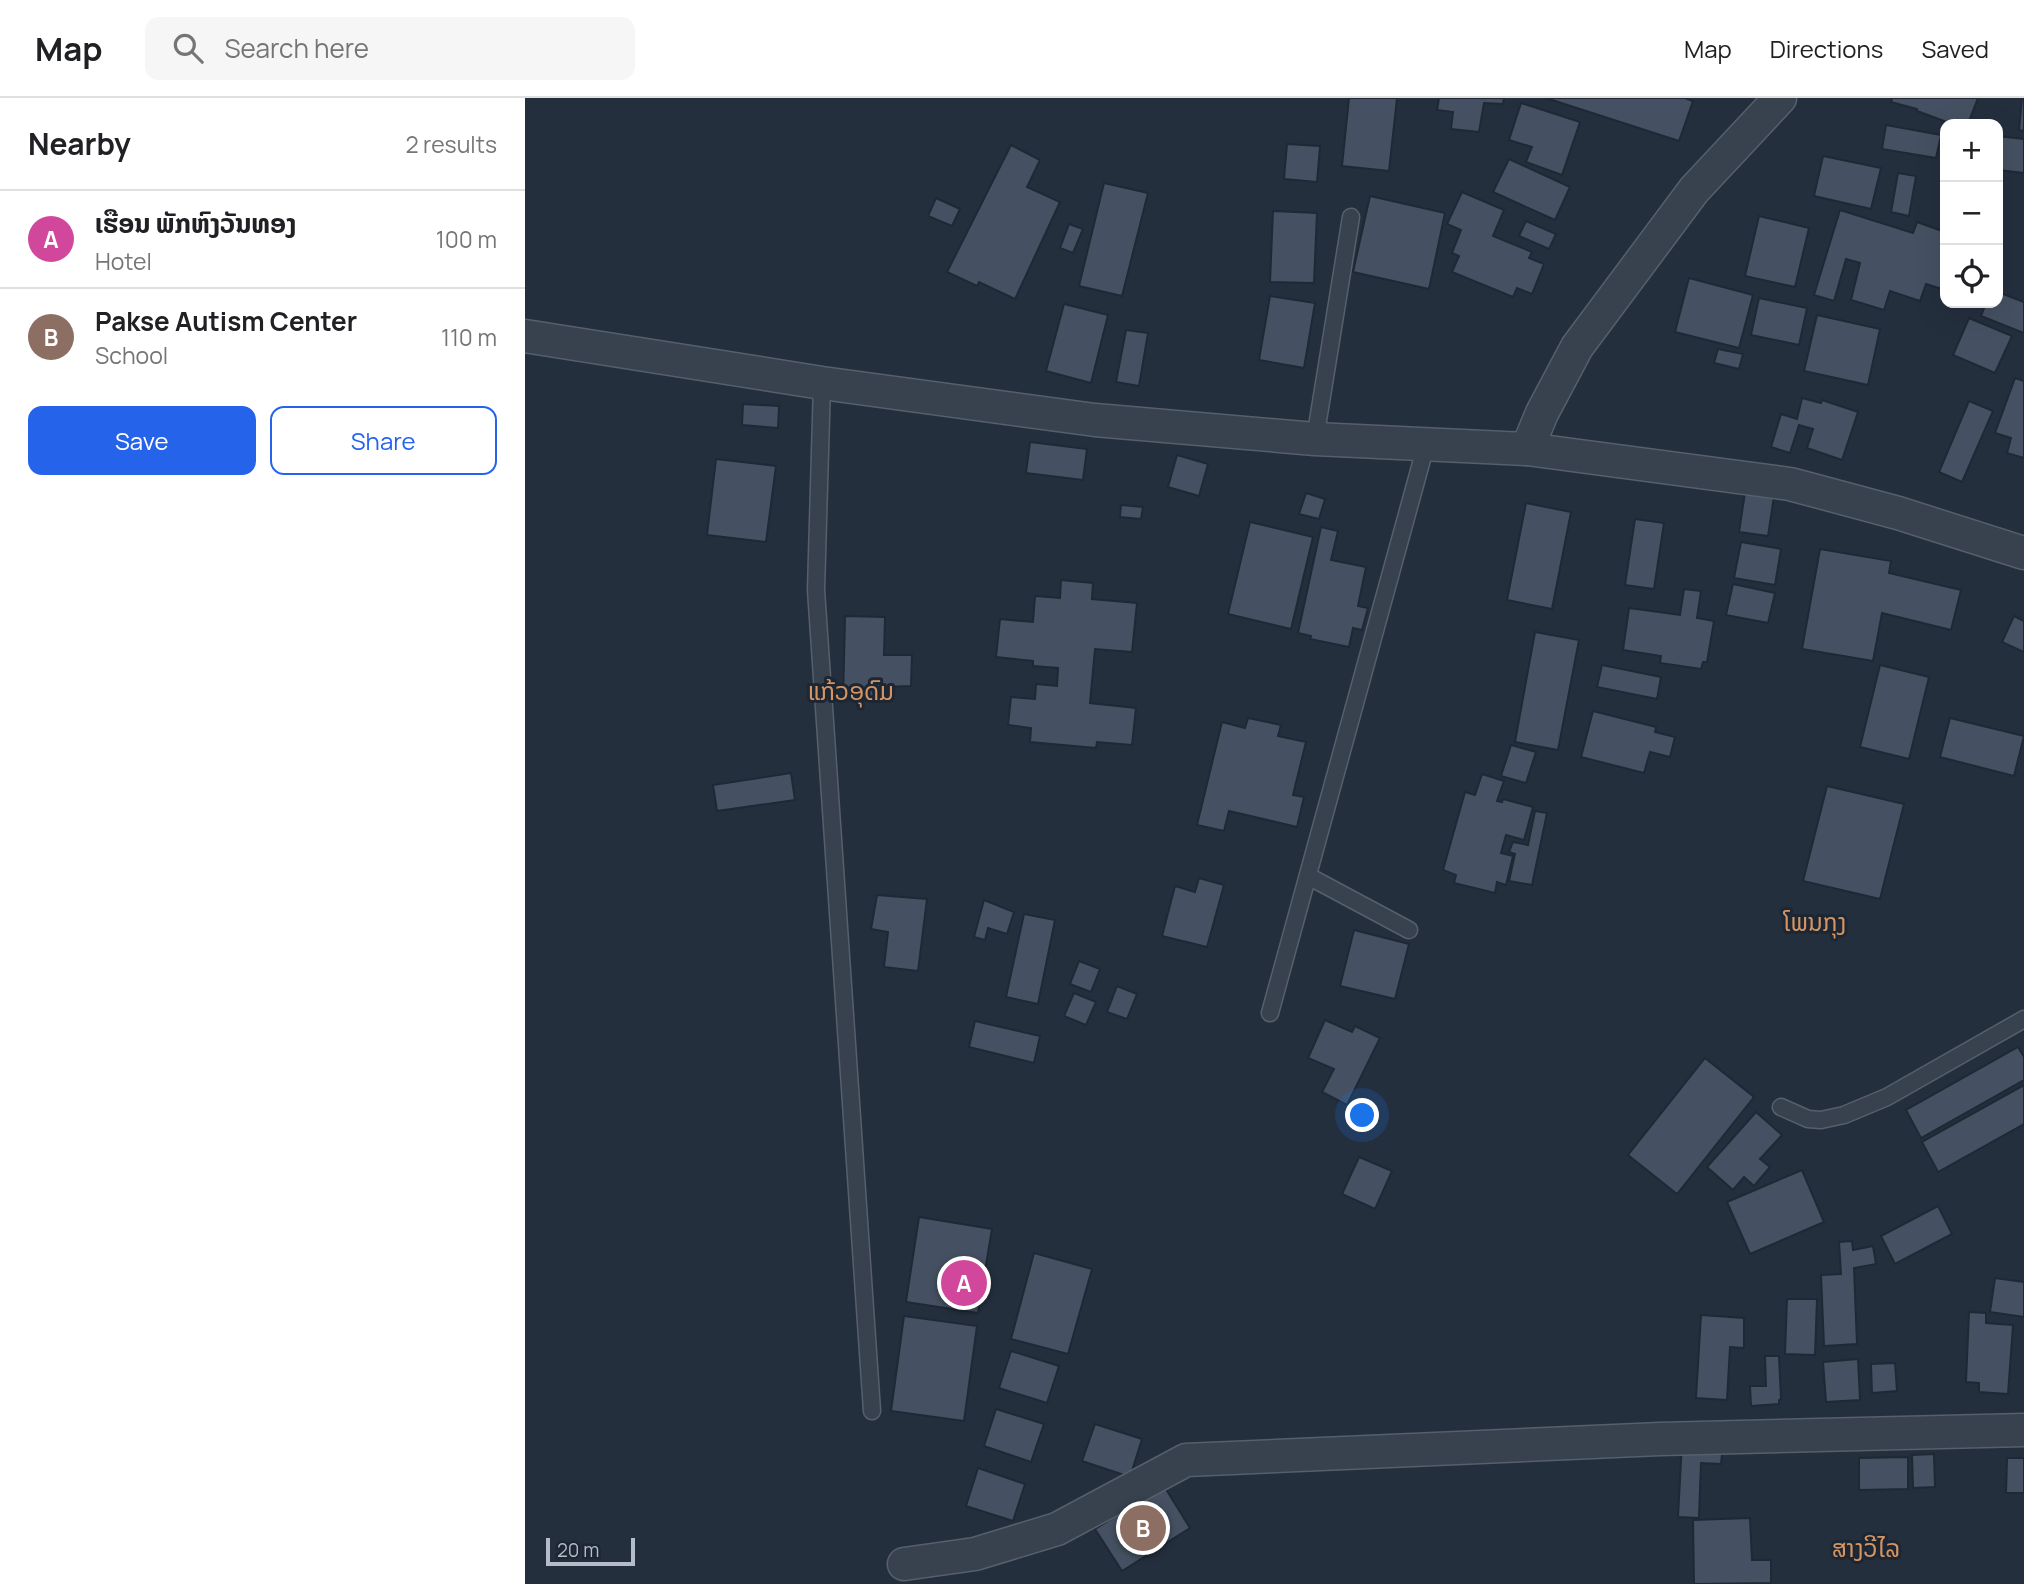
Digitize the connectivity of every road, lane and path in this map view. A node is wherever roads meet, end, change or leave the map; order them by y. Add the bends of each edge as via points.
1 (1780, 98) edge
2 (1351, 217) dead end
3 (525, 336) edge
4 (823, 383) junction
5 (1315, 439) junction
6 (1426, 445) junction
7 (1527, 449) junction
8 (2024, 554) edge
9 (1308, 876) junction
10 (1409, 930) dead end
11 (1270, 1013) dead end
12 (2024, 1019) edge
13 (1781, 1107) dead end
14 (873, 1411) dead end
15 (2024, 1430) edge
16 (904, 1564) dead end

1 - 7 street via 1694,190 1577,347
2 - 5 lane
3 - 4 street
4 - 5 street via 1095,420
4 - 14 lane via 816,590
5 - 6 street
6 - 7 street
6 - 9 lane
7 - 8 street via 1790,484
9 - 10 lane
9 - 11 lane
12 - 13 lane via 1887,1097 1844,1115 1821,1121
15 - 16 street via 1660,1438 1186,1460 1057,1529 975,1554

